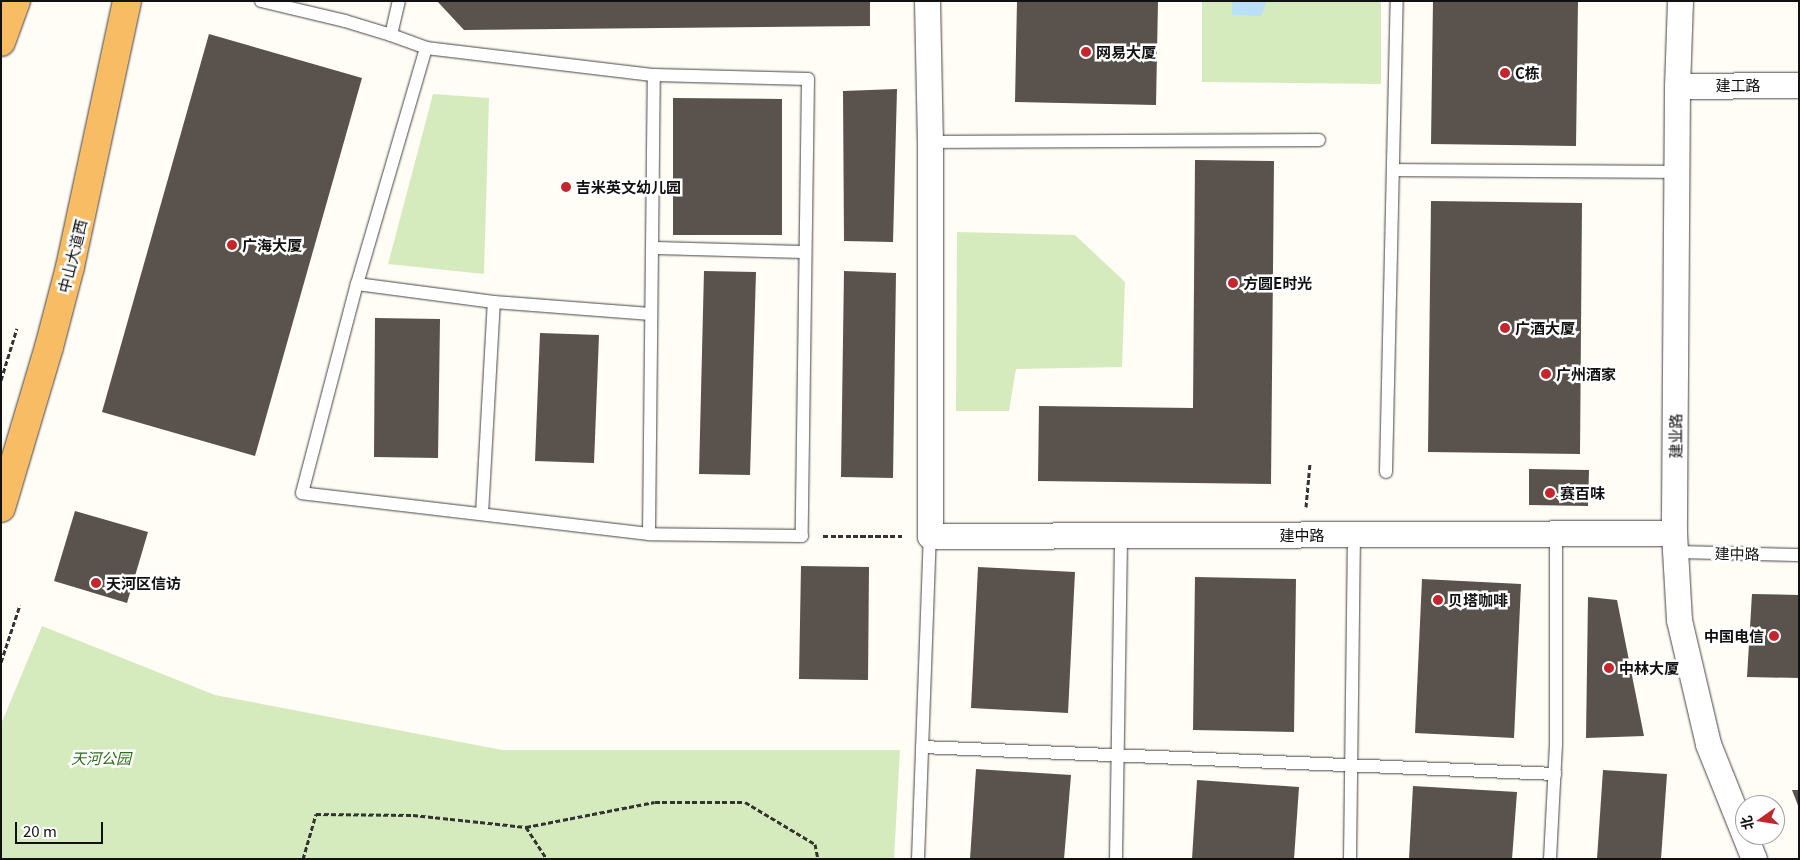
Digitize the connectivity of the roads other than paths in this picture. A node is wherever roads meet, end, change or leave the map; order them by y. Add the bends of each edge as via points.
1 (16, 1) edge
2 (127, 1) edge
3 (261, 1) edge
4 (399, 1) edge
5 (927, 1) edge
6 (1397, 1) edge
7 (1680, 1) edge
8 (391, 35) junction
9 (1, 42) edge
10 (426, 48) junction
11 (654, 75) junction
12 (1799, 85) edge
13 (1677, 86) junction
14 (1319, 140) dead end
15 (930, 142) junction
16 (1393, 170) junction
17 (1677, 172) junction
18 (652, 248) junction
19 (806, 252) junction
20 (357, 284) junction
21 (494, 302) junction
22 (651, 314) junction
23 (1386, 472) dead end
24 (1, 508) edge
25 (482, 514) junction
26 (649, 534) junction
27 (1354, 535) junction
28 (1556, 535) junction
29 (930, 536) junction
30 (1121, 536) junction
31 (1675, 542) junction
32 (1799, 555) edge
33 (922, 747) junction
34 (1118, 756) junction
35 (1351, 765) junction
36 (1555, 774) junction
37 (918, 859) edge
38 (1116, 859) edge
39 (1350, 859) edge
40 (1550, 859) edge
41 (1754, 859) edge

1 - 9 highway
2 - 24 highway, 中山大道西 via 70,267
3 - 8 lane
4 - 8 lane
5 - 15 street
6 - 16 lane
7 - 13 street, 建业路
8 - 10 lane
10 - 11 lane
10 - 20 lane
11 - 18 lane
11 - 19 lane via 808,79
12 - 13 street, 建工路
13 - 17 street, 建业路
14 - 15 lane
15 - 29 street
16 - 17 lane
16 - 23 lane
17 - 31 street, 建业路
18 - 19 lane
18 - 22 lane
19 - 26 lane via 802,536
20 - 21 lane
20 - 25 lane via 302,492
21 - 22 lane
21 - 25 lane
22 - 26 lane
25 - 26 lane
27 - 28 street, 建中路
27 - 30 street, 建中路
27 - 35 lane
28 - 31 street, 建中路
28 - 36 lane
29 - 30 street, 建中路
29 - 33 lane
30 - 34 lane
31 - 32 lane, 建中路
31 - 41 street, 建业路 via 1679,620 1708,744
33 - 34 lane
33 - 37 lane
34 - 35 lane
34 - 38 lane
35 - 36 lane
35 - 39 lane
36 - 40 lane

